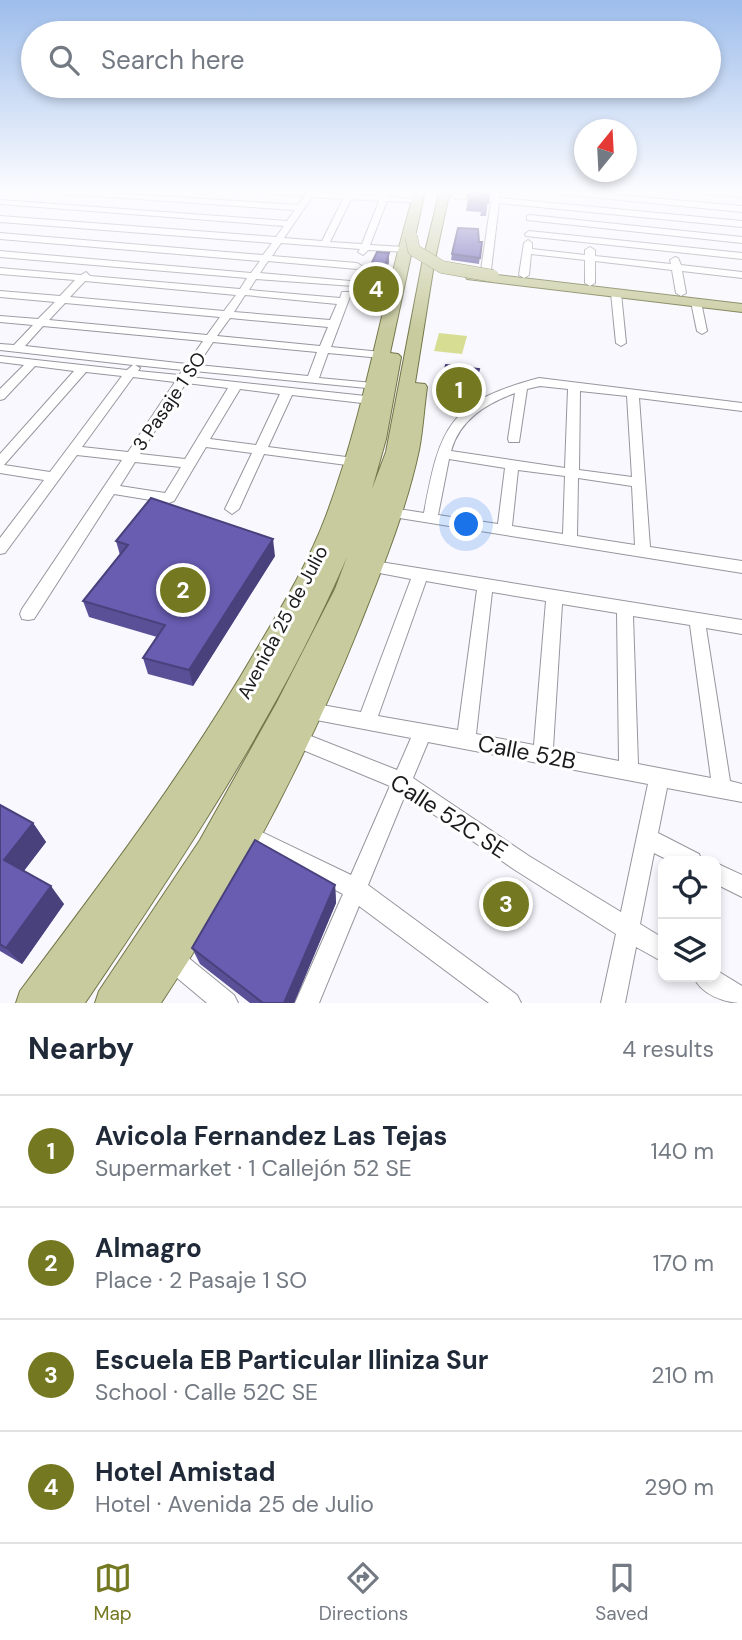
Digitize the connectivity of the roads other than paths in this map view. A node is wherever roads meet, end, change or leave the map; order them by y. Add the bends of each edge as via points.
1 (10, 237) edge
2 (122, 237) edge
3 (239, 237) edge
4 (281, 237) edge
5 (328, 237) edge
6 (369, 237) edge
7 (409, 237) edge
8 (412, 237) edge
9 (415, 237) edge
10 (441, 237) edge
11 (492, 237) edge
12 (529, 237) edge
13 (558, 237) edge
14 (590, 237) edge
15 (671, 237) edge
16 (716, 237) edge
17 (279, 240) junction
18 (590, 240) junction
19 (742, 240) edge
20 (325, 243) junction
21 (114, 245) junction
22 (365, 247) junction
23 (673, 248) junction
24 (405, 250) junction
25 (527, 251) junction
26 (0, 254) edge
27 (742, 256) edge
28 (268, 258) junction
29 (590, 258) junction
30 (98, 262) junction
31 (357, 266) junction
32 (432, 268) junction
33 (677, 268) junction
34 (0, 271) edge
35 (489, 273) junction
36 (742, 275) edge
37 (254, 276) junction
38 (83, 278) junction
39 (527, 278) junction
40 (590, 283) junction
41 (350, 284) junction
42 (0, 293) edge
43 (244, 293) junction
44 (616, 293) junction
45 (681, 293) junction
46 (63, 299) junction
47 (742, 300) edge
48 (343, 301) junction
49 (696, 302) junction
50 (742, 308) edge
51 (228, 315) junction
52 (0, 320) edge
53 (41, 323) junction
54 (334, 324) junction
55 (702, 331) dead end
56 (211, 338) junction
57 (621, 343) dead end
58 (0, 347) edge
59 (16, 349) junction
60 (325, 349) junction
61 (381, 355) junction
62 (0, 359) edge
63 (32, 363) junction
64 (83, 368) junction
65 (134, 368) junction
66 (190, 368) junction
67 (183, 379) junction
68 (312, 380) junction
69 (236, 385) junction
70 (522, 386) junction
71 (574, 386) junction
72 (287, 392) junction
73 (632, 393) junction
74 (372, 394) junction
75 (0, 396) edge
76 (742, 407) edge
77 (514, 439) dead end
78 (202, 442) junction
79 (73, 450) junction
80 (260, 450) junction
81 (442, 454) junction
82 (130, 457) junction
83 (0, 462) edge
84 (354, 462) junction
85 (189, 464) junction
86 (512, 464) junction
87 (0, 469) edge
88 (572, 473) junction
89 (53, 477) junction
90 (639, 483) junction
91 (111, 489) junction
92 (232, 509) dead end
93 (391, 513) junction
94 (430, 520) junction
95 (504, 531) junction
96 (570, 541) junction
97 (0, 549) edge
98 (643, 552) junction
99 (374, 567) junction
100 (742, 567) edge
101 (420, 575) junction
102 (485, 585) junction
103 (346, 589) junction
104 (554, 597) junction
105 (625, 608) junction
106 (28, 614) dead end
107 (697, 620) junction
108 (742, 628) edge
109 (344, 635) junction
110 (311, 711) junction
111 (367, 721) junction
112 (423, 731) junction
113 (298, 739) junction
114 (466, 739) junction
115 (543, 755) junction
116 (629, 772) junction
117 (659, 778) junction
118 (401, 781) junction
119 (722, 790) junction
120 (742, 793) edge
121 (247, 835) junction
122 (647, 839) junction
123 (682, 856) edge
124 (721, 876) edge
125 (742, 886) edge
126 (355, 889) junction
127 (628, 930) junction
128 (658, 948) edge
129 (172, 960) junction
130 (713, 982) edge
131 (742, 999) edge
132 (32, 1003) edge
133 (66, 1003) edge
134 (111, 1003) edge
135 (142, 1003) edge
136 (226, 1003) edge
137 (307, 1003) edge
138 (509, 1003) edge
139 (613, 1003) edge

1 - 21 street
2 - 21 street
3 - 17 street
4 - 17 street, 3 Pasaje 1 SO
5 - 20 street
6 - 22 street
7 - 24 main road, Avenida 25 de Julio
8 - 35 main road, bridge via 414,250 438,266
9 - 133 main road, Avenida 25 de Julio via 374,452 318,600 262,707 183,835
10 - 32 main road, Avenida 25 de Julio
11 - 35 street
12 - 25 street
13 - 18 street
14 - 18 street
15 - 23 street
16 - 19 street
17 - 20 street
17 - 28 street, 3 Pasaje 1 SO
18 - 23 street
18 - 29 street
20 - 22 street
21 - 28 street
21 - 30 street
22 - 24 street
22 - 31 street
23 - 27 street
23 - 33 street
24 - 61 main road, Avenida 25 de Julio
25 - 29 street
25 - 39 street
26 - 30 street
28 - 31 street
28 - 37 street, 3 Pasaje 1 SO
29 - 33 street
29 - 40 street
30 - 37 street
30 - 38 street
31 - 41 street
32 - 35 main road
32 - 39 main road
32 - 93 main road, Avenida 25 de Julio via 410,450
32 - 103 main road, Avenida 25 de Julio via 395,452
33 - 36 street
33 - 45 street
34 - 38 street
35 - 39 main road
37 - 41 street
37 - 43 street, 3 Pasaje 1 SO
38 - 43 street
38 - 46 street
39 - 40 main road
39 - 44 main road
40 - 45 main road
41 - 48 street
42 - 46 street
43 - 48 street
43 - 51 street, 3 Pasaje 1 SO
44 - 49 main road
44 - 57 street
45 - 47 main road
46 - 51 street
46 - 53 street
48 - 54 street
49 - 50 main road
49 - 55 street
51 - 54 street
51 - 56 street, 3 Pasaje 1 SO
52 - 53 street
53 - 56 street
53 - 59 street
54 - 60 street
56 - 60 street
56 - 66 street, 3 Pasaje 1 SO
58 - 59 street
59 - 65 street
60 - 61 street
60 - 68 street
61 - 74 main road, Avenida 25 de Julio
62 - 63 street
63 - 64 street
63 - 75 street
64 - 65 street
64 - 83 street
65 - 66 street
65 - 67 street
65 - 79 street
66 - 67 street, 3 Pasaje 1 SO
66 - 68 street
67 - 69 street
67 - 82 street, 3 Pasaje 1 SO
68 - 74 street
69 - 72 street
69 - 78 street
70 - 71 street via 539,382
70 - 77 street
70 - 81 street via 470,410 458,422
71 - 73 street
71 - 88 street
72 - 74 street
72 - 80 street
73 - 76 street
73 - 90 street
74 - 84 main road, Avenida 25 de Julio
78 - 80 street
78 - 85 street
79 - 82 street
79 - 89 street
80 - 84 street
80 - 92 street
81 - 86 street
81 - 94 street
82 - 85 street
82 - 91 street, 3 Pasaje 1 SO
84 - 132 main road, Avenida 25 de Julio via 334,520 297,600 242,700 164,824
85 - 91 street via 169,498
86 - 88 street
86 - 95 street
87 - 89 street
88 - 90 street
88 - 96 street
89 - 97 street
90 - 98 street
91 - 106 street, 3 Pasaje 1 SO
93 - 94 street
93 - 99 main road, Avenida 25 de Julio
94 - 95 street
95 - 96 street
96 - 98 street
98 - 100 street
99 - 101 street
99 - 109 main road, Avenida 25 de Julio
101 - 102 street
101 - 111 street
102 - 104 street
102 - 114 street
103 - 109 main road
103 - 134 main road, Avenida 25 de Julio via 210,850
104 - 105 street
104 - 115 street
105 - 107 street
105 - 116 street
107 - 108 street
107 - 119 street
109 - 110 main road, Avenida 25 de Julio
110 - 111 street, Calle 52B
110 - 113 main road, Avenida 25 de Julio
111 - 112 street, Calle 52B
112 - 114 street, Calle 52B
112 - 118 street
113 - 118 street, Calle 52C SE
113 - 121 main road, Avenida 25 de Julio
114 - 115 street, Calle 52B
115 - 116 street, Calle 52B
116 - 117 street, Calle 52B
117 - 119 street, Calle 52B
117 - 122 street
118 - 126 street
118 - 127 street, Calle 52C SE
119 - 120 street, Calle 52B
121 - 126 street
121 - 129 main road, Avenida 25 de Julio
122 - 123 street
122 - 127 street
124 - 125 street
126 - 137 street
126 - 138 street
127 - 128 street, Calle 52C SE
127 - 139 street
129 - 135 main road, Avenida 25 de Julio
129 - 136 street
130 - 131 street

